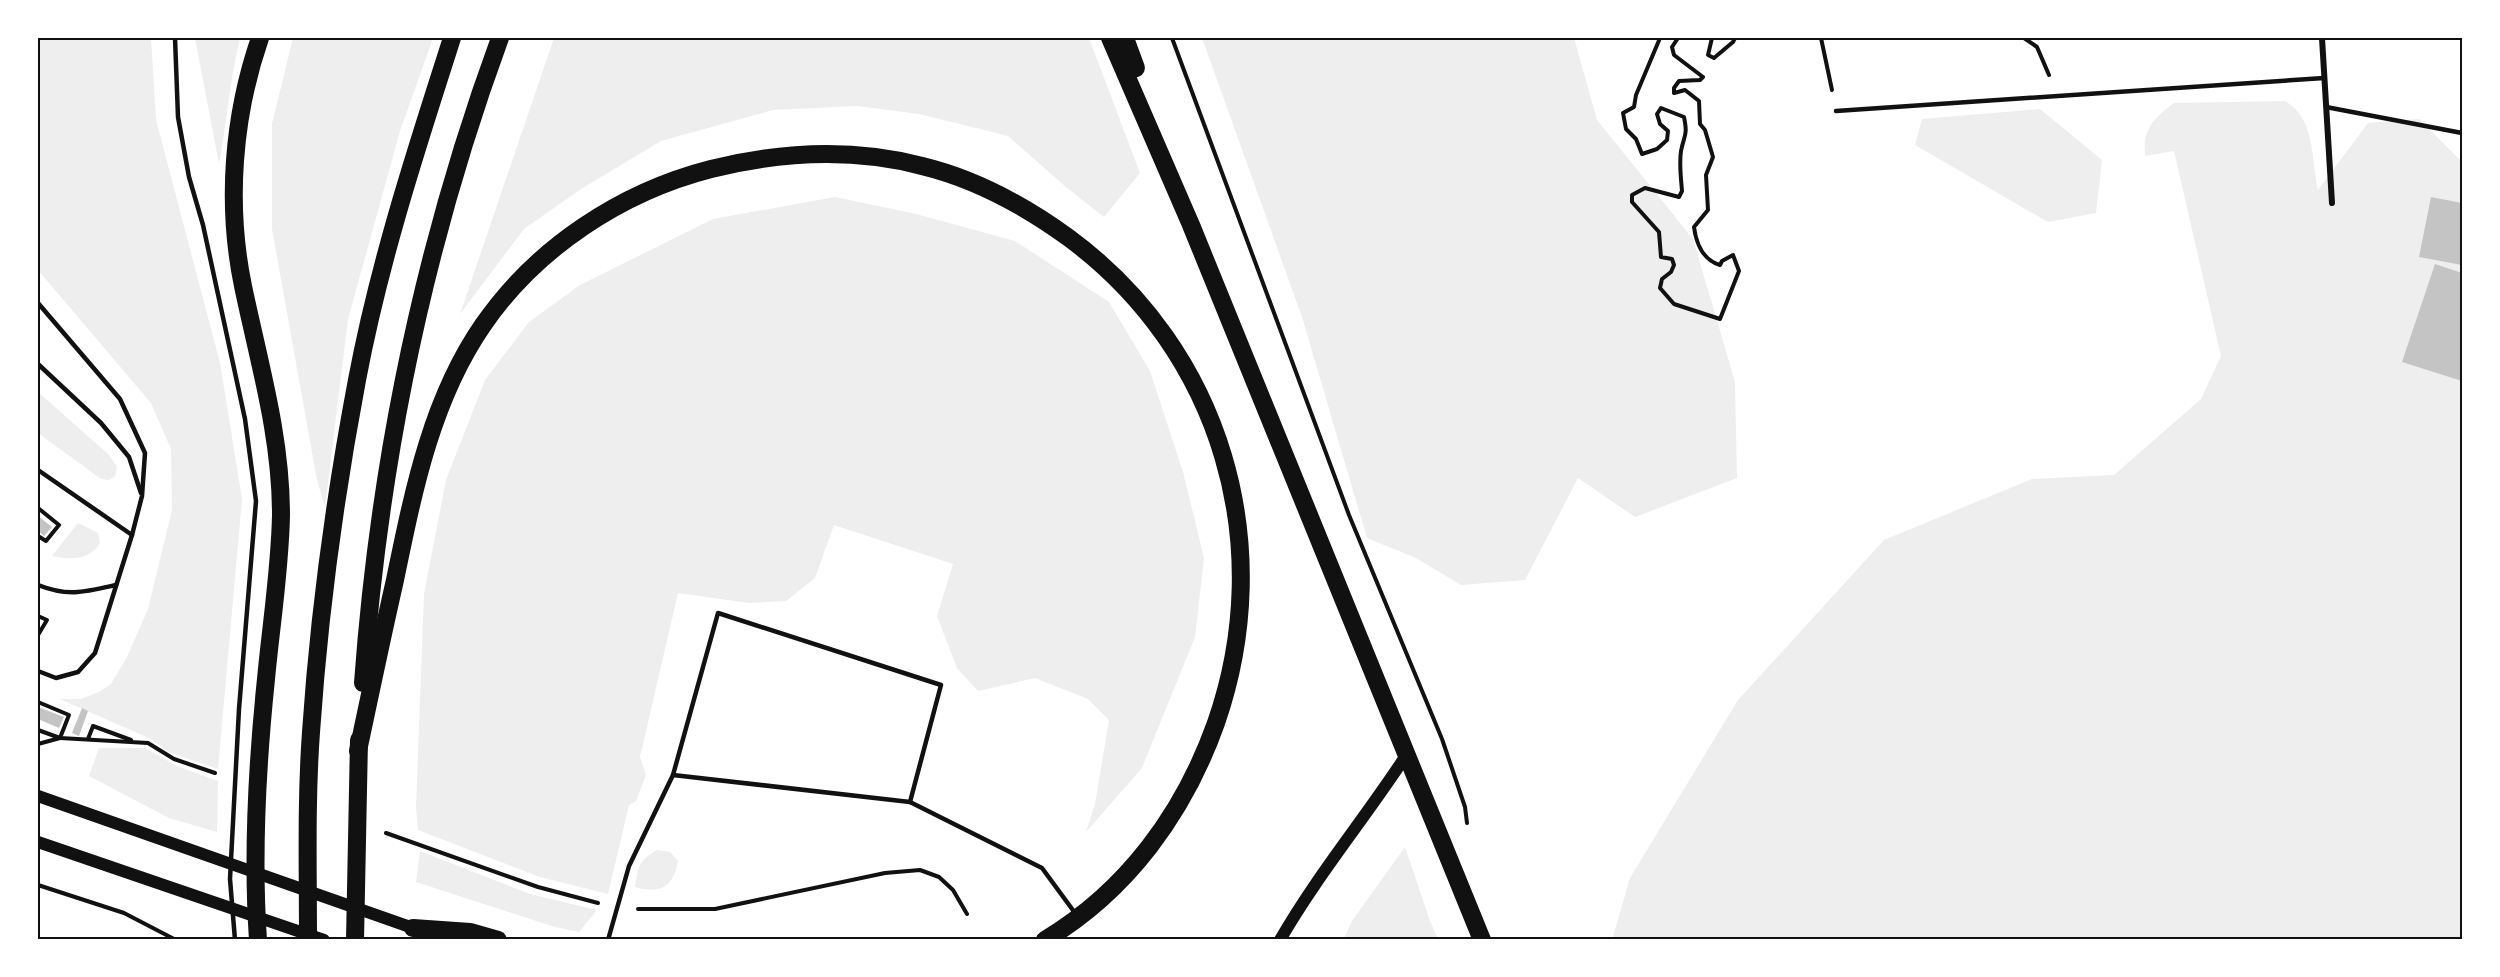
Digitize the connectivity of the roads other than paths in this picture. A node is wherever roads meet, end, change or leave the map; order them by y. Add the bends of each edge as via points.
1 (175, 38) edge
2 (260, 38) edge
3 (452, 38) edge
4 (500, 38) edge
5 (1110, 38) edge
6 (1125, 38) edge
7 (2322, 38) edge
8 (2324, 78) junction
9 (2326, 107) junction
10 (1836, 111) road end
11 (2463, 133) edge
12 (2332, 203) dead end
13 (1191, 225) junction
14 (38, 303) edge
15 (38, 364) edge
16 (38, 470) edge
17 (142, 496) junction
18 (132, 535) junction
19 (38, 585) edge
20 (116, 585) junction
21 (38, 671) edge
22 (358, 751) junction
23 (1407, 754) junction
24 (673, 775) junction
25 (38, 796) edge
26 (910, 802) junction
27 (38, 842) edge
28 (1079, 918) junction
29 (413, 928) junction
30 (235, 939) edge
31 (258, 939) edge
32 (308, 939) edge
33 (324, 939) edge
34 (355, 939) edge
35 (435, 939) edge
36 (498, 939) edge
37 (608, 939) edge
38 (1045, 939) edge
39 (1280, 939) edge
40 (1482, 939) edge

1 - 30 lane via 178,117 245,419 256,501 230,879
2 - 31 highway via 248,71 235,171 235,225 243,284 273,417 281,515 262,717 255,861
3 - 32 highway via 384,261 337,497 322,603 311,734
4 - 22 highway via 428,272 402,387 367,622
5 - 13 highway
6 - 13 highway
7 - 8 street
8 - 9 street
8 - 10 lane
9 - 11 lane
9 - 12 street
13 - 23 highway
14 - 17 lane via 120,399 145,453
15 - 17 lane via 101,423 129,457
16 - 18 lane
17 - 18 lane
18 - 20 lane
19 - 20 lane via 55,592 78,594
20 - 21 lane via 95,653 78,672 57,678
22 - 28 highway via 425,452 461,362 483,324 515,286 589,222 637,195 690,175 744,161 799,154 860,155 922,165 986,187 1039,216 1103,265 1141,303 1179,355 1206,406 1227,465 1239,526 1242,581 1238,636 1227,692 1206,750 1181,802 1121,880
22 - 34 highway
23 - 39 main road via 1377,801 1305,896
23 - 40 highway
24 - 26 lane
24 - 26 lane via 718,614 941,685
24 - 37 lane via 629,866
25 - 29 main road
26 - 28 lane via 1042,868
27 - 33 main road
28 - 38 highway
29 - 35 main road
29 - 36 highway via 470,932

